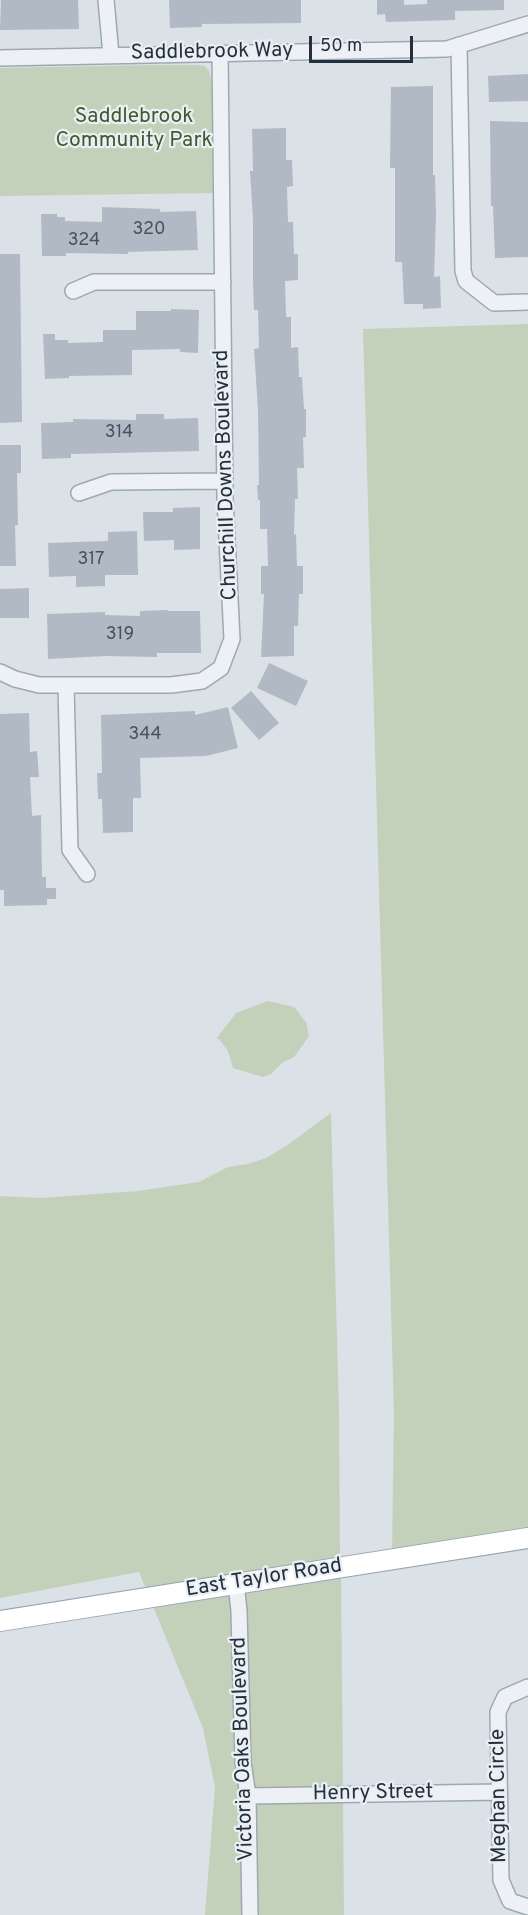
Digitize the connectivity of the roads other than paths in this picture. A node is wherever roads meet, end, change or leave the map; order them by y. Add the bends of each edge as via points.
1 (106, 0) edge
2 (528, 24) edge
3 (459, 45) junction
4 (220, 53) junction
5 (111, 55) junction
6 (0, 58) edge
7 (223, 282) junction
8 (74, 291) dead end
9 (528, 302) edge
10 (225, 481) junction
11 (80, 493) dead end
12 (0, 672) edge
13 (66, 685) junction
14 (87, 874) dead end
15 (528, 1538) edge
16 (236, 1583) junction
17 (0, 1621) edge
18 (528, 1687) edge
19 (499, 1792) junction
20 (248, 1796) junction
21 (528, 1907) edge
22 (250, 1915) edge

1 - 5 street
2 - 3 street, Saddlebrook Way
3 - 4 street, Saddlebrook Way via 447,49
3 - 9 street via 463,270 466,281 494,303
4 - 5 street, Saddlebrook Way
4 - 7 street, Churchill Downs Boulevard
5 - 6 street, Saddlebrook Way
7 - 8 street via 94,282
7 - 10 street, Churchill Downs Boulevard
10 - 11 street via 111,482
10 - 13 street, Churchill Downs Boulevard via 232,639 221,668 202,681 171,685
12 - 13 street, Churchill Downs Boulevard via 39,685
13 - 14 street via 70,850
15 - 16 main road, East Taylor Road
16 - 17 main road, East Taylor Road
16 - 20 street, Victoria Oaks Boulevard via 243,1762
18 - 19 street, Meghan Circle via 505,1697 498,1712
19 - 20 street, Henry Street
19 - 21 street, Meghan Circle via 501,1880 510,1901
20 - 22 street, Victoria Oaks Boulevard

